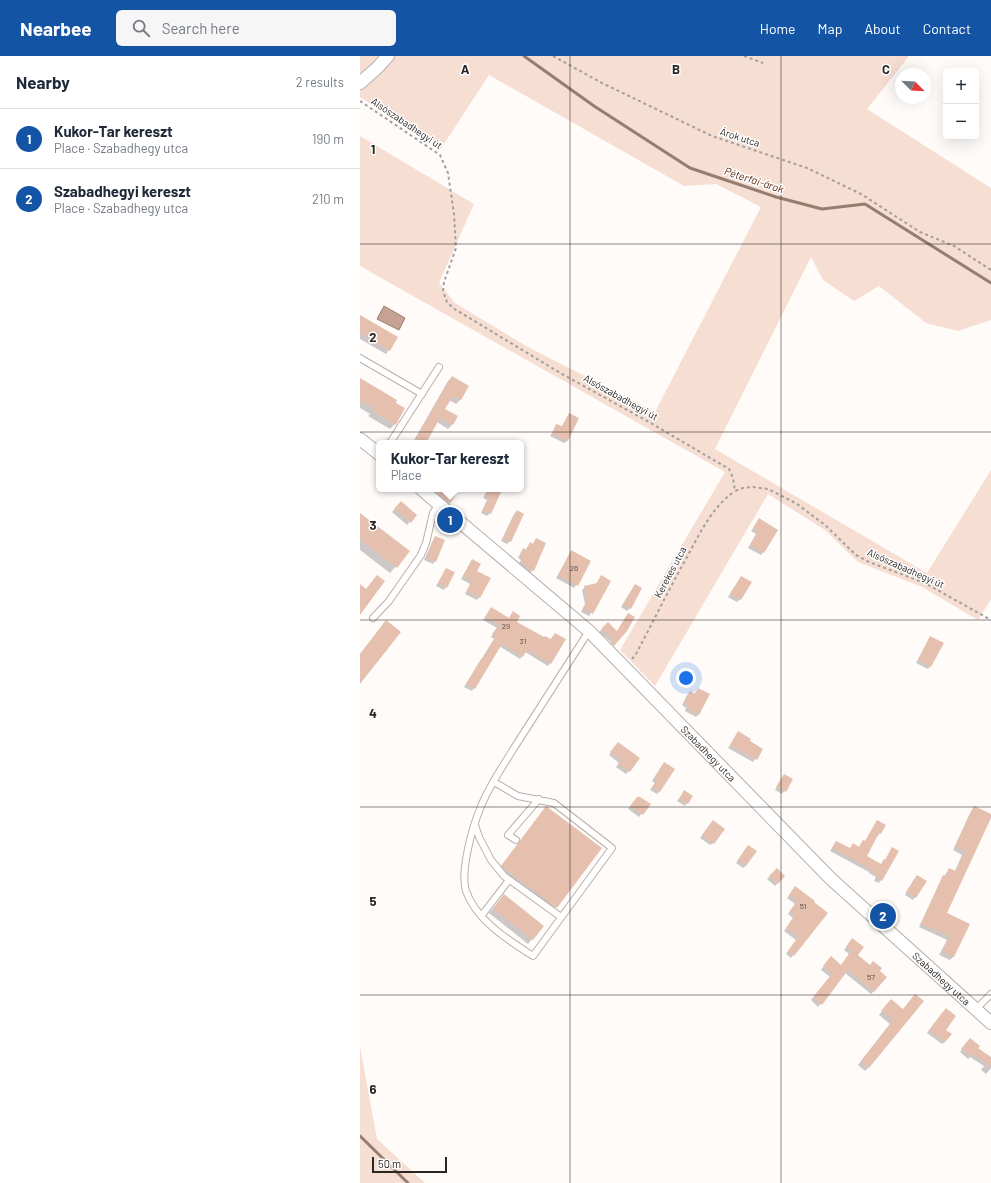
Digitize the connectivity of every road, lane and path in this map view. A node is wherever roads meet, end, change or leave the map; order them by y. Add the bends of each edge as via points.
1 (388, 56) edge
2 (553, 56) edge
3 (744, 56) edge
4 (763, 63) dead end
5 (360, 82) edge
6 (360, 101) edge
7 (991, 270) edge
8 (360, 358) edge
9 (439, 367) dead end
10 (422, 394) junction
11 (360, 439) edge
12 (392, 440) edge
13 (376, 452) edge
14 (735, 491) junction
15 (425, 492) edge
16 (439, 504) junction
17 (373, 618) dead end
18 (991, 620) edge
19 (589, 631) junction
20 (625, 666) junction
21 (494, 782) junction
22 (539, 799) junction
23 (475, 825) junction
24 (516, 840) dead end
25 (509, 880) junction
26 (482, 916) junction
27 (561, 917) junction
28 (991, 994) edge
29 (976, 1009) junction
30 (991, 1023) edge

1 - 5 street
2 - 7 path, Árok utca via 602,83 712,136 807,168 861,194 920,232 954,246
3 - 4 path
6 - 14 path, Alsószabadhegyi út via 440,155 448,173 456,248 444,282 443,291 447,302 562,374 729,469
8 - 10 lane
9 - 10 lane
10 - 12 lane
11 - 13 street
14 - 18 path, Alsószabadhegyi út via 753,487 780,494 825,525 856,554 869,562 925,583
14 - 20 path, Kerekes utca via 715,510 705,524 636,654
15 - 16 street, Szabadhegy utca
16 - 17 lane via 433,513 421,555
16 - 19 street, Szabadhegy utca
19 - 20 street, Szabadhegy utca
19 - 21 lane
20 - 29 street, Szabadhegy utca via 831,879
21 - 22 lane via 518,796
21 - 23 lane via 479,809
22 - 24 lane via 508,835
22 - 27 lane via 554,803 612,848
23 - 25 lane via 491,860
23 - 26 lane via 465,864 464,884 468,897
25 - 26 lane
25 - 27 lane
26 - 27 lane via 501,934 533,956
28 - 29 lane
29 - 30 street, Szabadhegy utca

